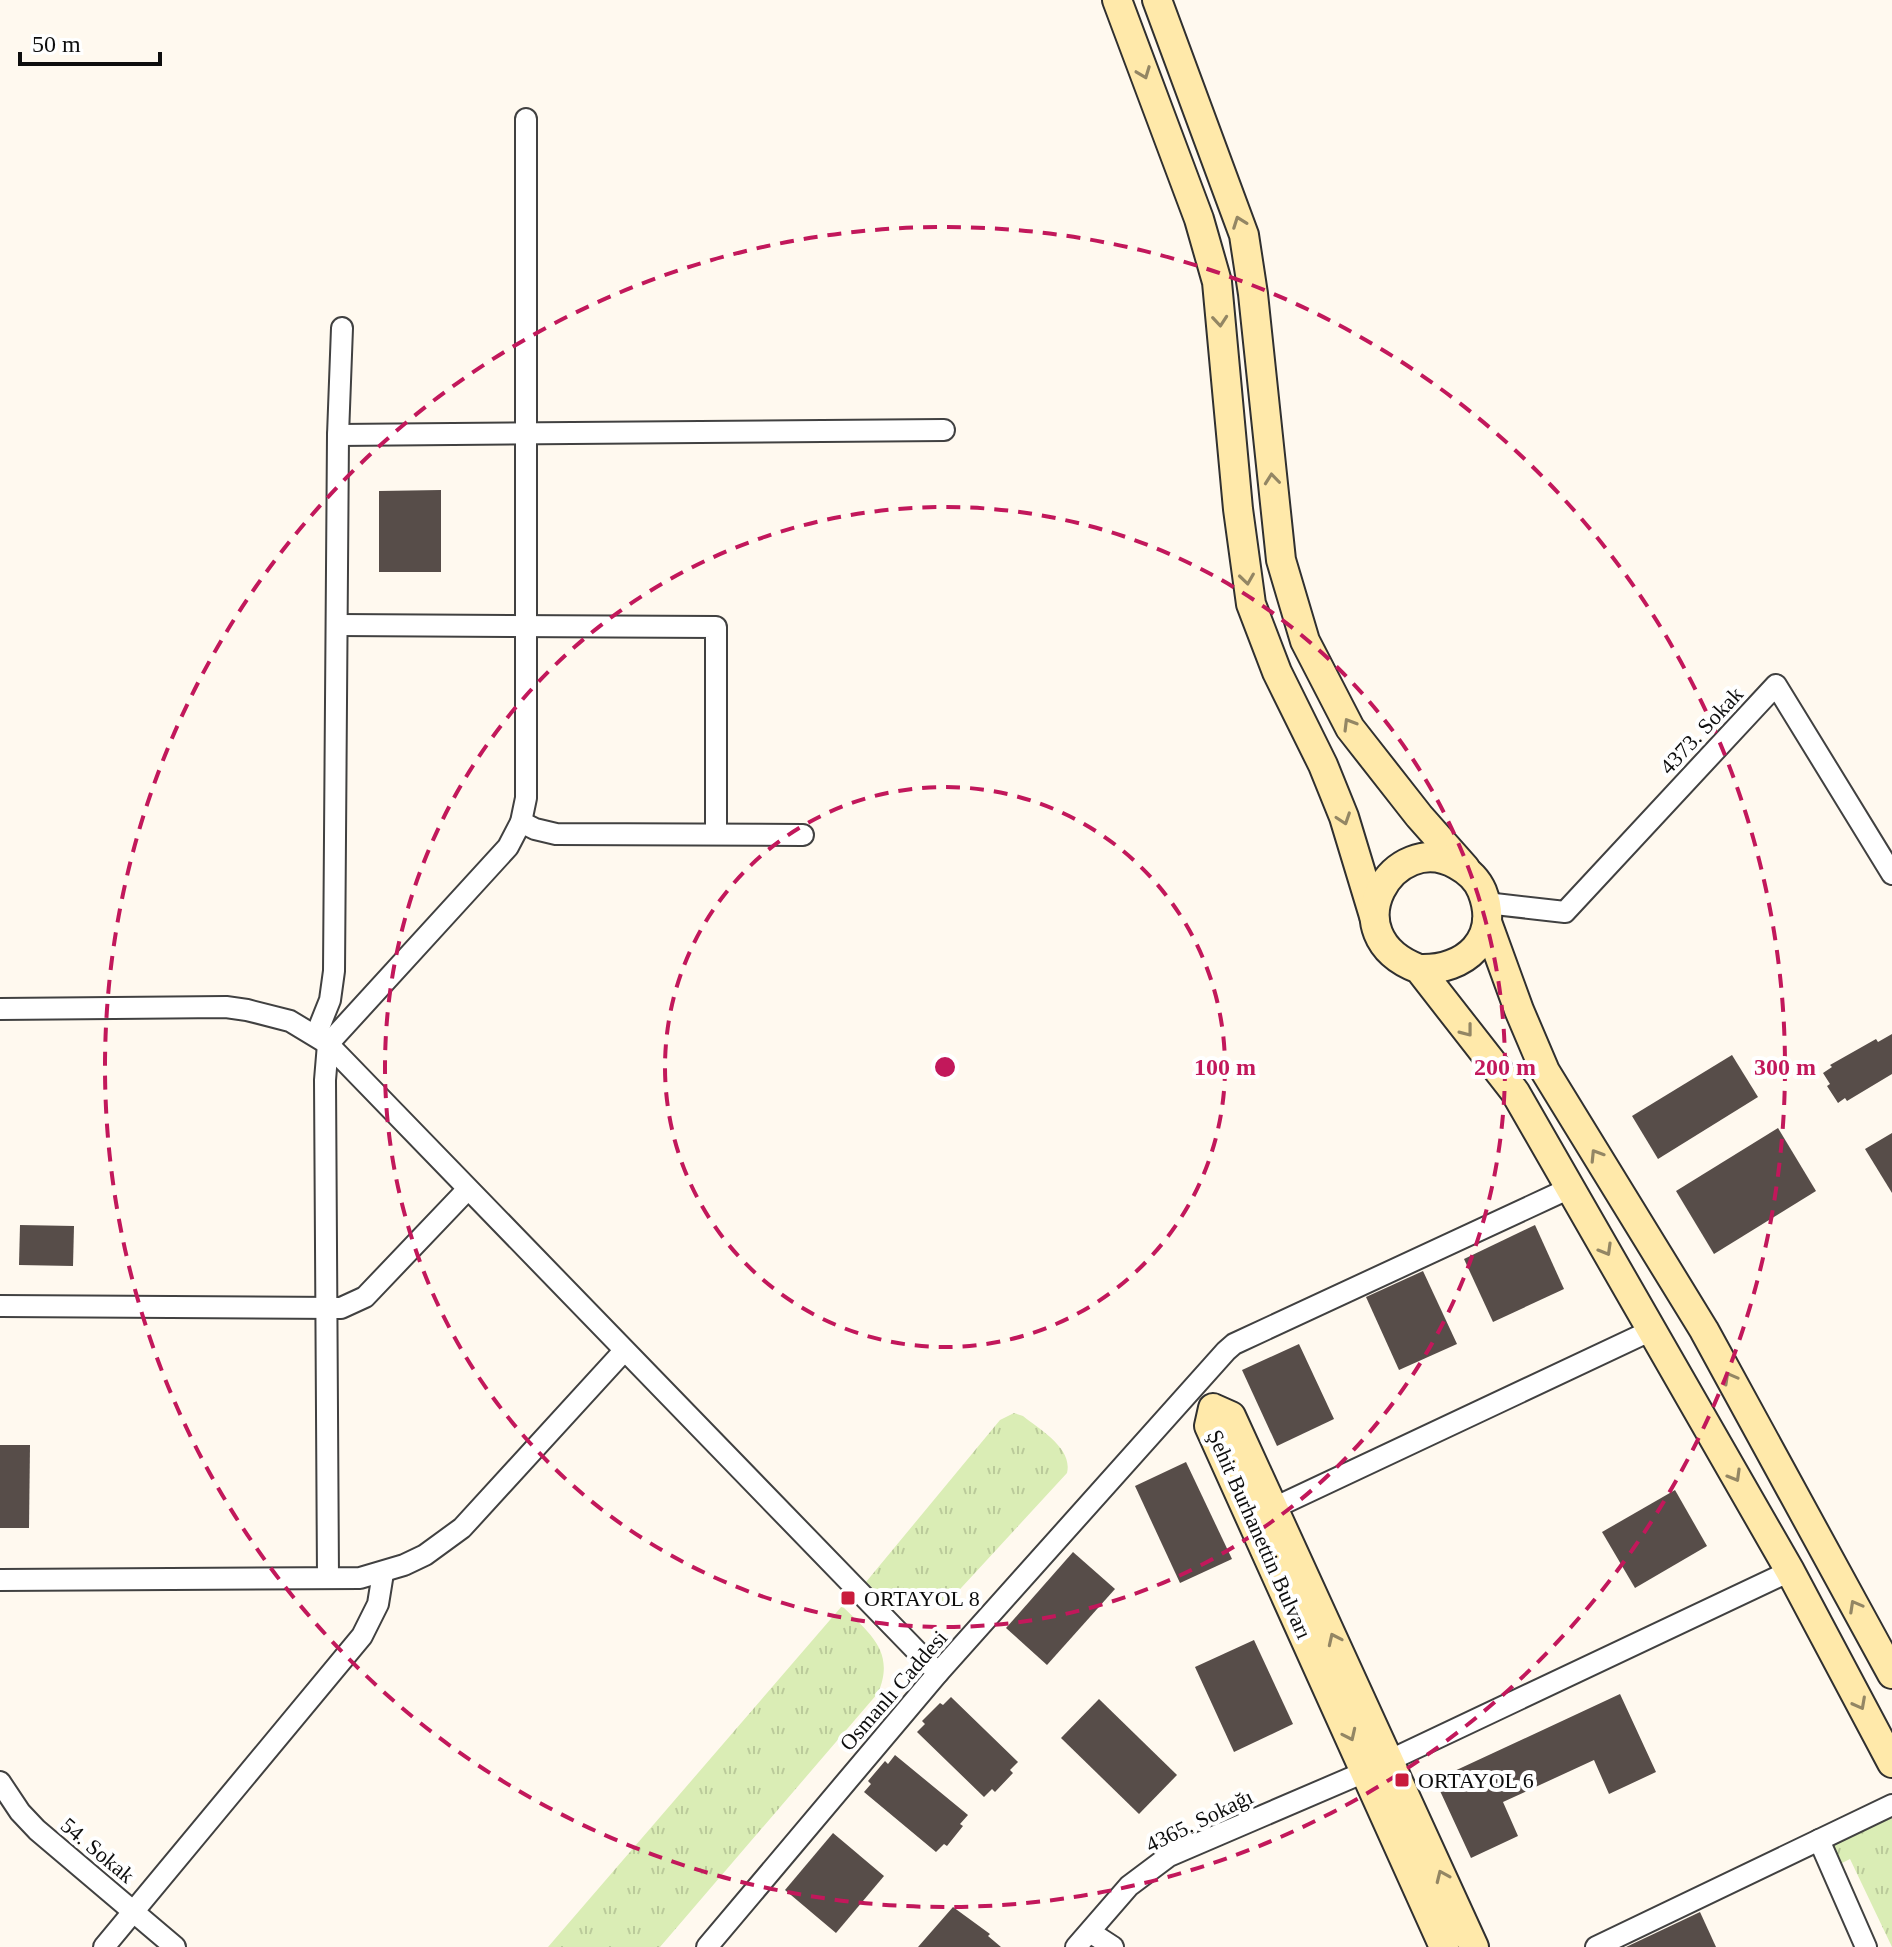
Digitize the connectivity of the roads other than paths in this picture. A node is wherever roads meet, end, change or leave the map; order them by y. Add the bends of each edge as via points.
1 (1117, 0) edge
2 (1157, 0) edge
3 (526, 119) dead end
4 (342, 328) dead end
5 (944, 430) dead end
6 (526, 434) junction
7 (338, 435) junction
8 (338, 625) junction
9 (527, 627) junction
10 (521, 822) junction
11 (716, 834) junction
12 (803, 835) dead end
13 (1468, 872) junction
14 (1892, 874) edge
15 (1487, 913) junction
16 (1375, 917) junction
17 (1419, 969) junction
18 (0, 1009) edge
19 (322, 1040) junction
20 (1570, 1188) junction
21 (467, 1190) junction
22 (0, 1306) edge
23 (326, 1308) junction
24 (1652, 1330) junction
25 (623, 1352) junction
26 (1196, 1384) junction
27 (1213, 1408) junction
28 (1274, 1508) junction
29 (1790, 1571) junction
30 (383, 1573) junction
31 (328, 1578) junction
32 (0, 1580) edge
33 (938, 1673) junction
34 (1892, 1673) edge
35 (1892, 1763) edge
36 (1378, 1765) junction
37 (0, 1782) edge
38 (1892, 1805) edge
39 (1819, 1840) junction
40 (134, 1912) junction
41 (1083, 1939) edge
42 (104, 1947) edge
43 (175, 1947) edge
44 (707, 1947) edge
45 (1113, 1947) edge
46 (1444, 1947) edge
47 (1474, 1947) edge
48 (1596, 1947) edge
49 (1866, 1947) edge

1 -> 16 street via 1199,219 1217,282 1251,604 1344,817
13 -> 2 street via 1350,728 1305,641 1281,560 1244,235
3 - 6 street
4 - 7 street
5 - 6 street
6 - 7 street
6 - 9 street
7 - 8 street
8 - 9 street
8 - 19 street via 333,986
9 - 10 street via 527,786
9 - 11 street via 716,627
10 - 11 street via 556,834
10 - 19 street via 499,857
11 - 12 street
13 - 15 street via 1480,886
13 - 16 street via 1434,858 1398,868 1377,898
14 - 15 street, 4373. Sokak via 1776,685 1565,912
15 - 17 street via 1471,954 1438,970
34 -> 15 street via 1704,1330 1545,1071
16 - 17 street via 1388,951
17 -> 20 street via 1515,1092
18 - 19 street via 226,1007 276,1016
19 - 21 street
19 - 23 street
20 -> 24 street
20 - 26 street, Osmanlı Caddesi via 1234,1344
21 - 23 street via 365,1297 341,1308
21 - 25 street
22 - 23 street
23 - 31 street
24 - 28 street
24 -> 29 street
25 - 30 street via 462,1528 425,1555
25 - 33 street
26 - 27 street
26 - 33 street, Osmanlı Caddesi
27 - 28 street, Şehit Burhanettin Bulvarı via 1231,1416
27 -> 36 street, Şehit Burhanettin Bulvarı via 1209,1426
36 -> 28 street, Şehit Burhanettin Bulvarı
29 -> 35 street
29 - 36 street, 4365. Sokağı
30 - 31 street
30 - 40 street via 378,1604 362,1636
31 - 32 street
33 - 44 street, Osmanlı Caddesi
36 - 41 street, 4365. Sokağı via 1169,1856 1129,1886
36 - 46 street, Şehit Burhanettin Bulvarı
47 -> 36 street, Şehit Burhanettin Bulvarı
37 - 40 street, 54. Sokak via 37,1830
38 - 39 street
39 - 48 street
39 - 49 street
40 - 42 street
40 - 43 street, 54. Sokak
41 - 45 street

